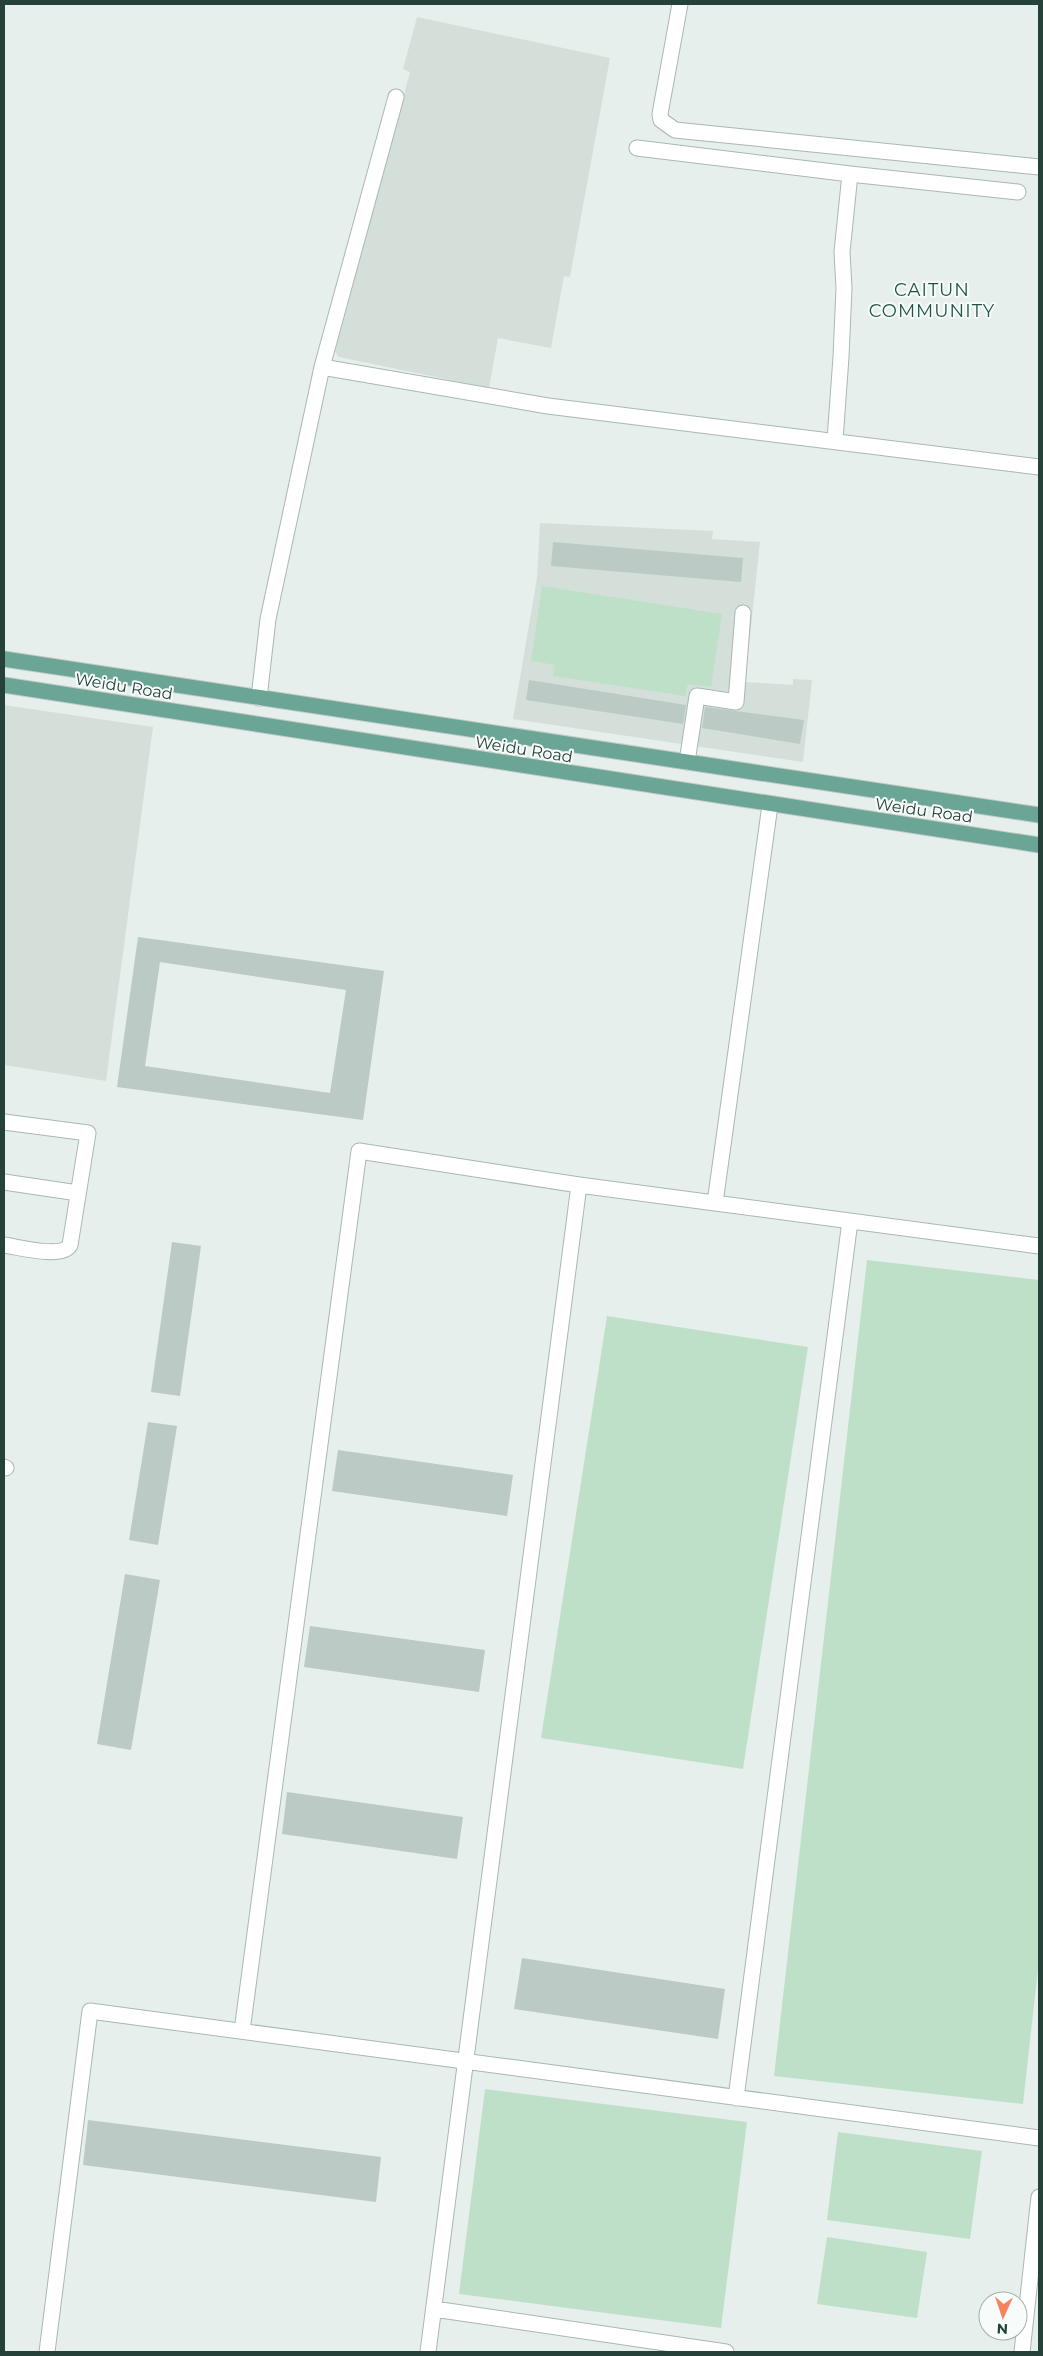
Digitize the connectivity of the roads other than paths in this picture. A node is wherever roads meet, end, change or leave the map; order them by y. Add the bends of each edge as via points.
1 (680, 4) edge
2 (396, 97) dead end
3 (637, 148) dead end
4 (1039, 167) edge
5 (850, 174) junction
6 (1018, 192) dead end
7 (322, 367) junction
8 (835, 440) junction
9 (1039, 467) edge
10 (743, 613) dead end
11 (4, 659) edge
12 (4, 685) edge
13 (259, 698) junction
14 (687, 762) junction
15 (770, 805) junction
16 (1039, 815) edge
17 (1039, 845) edge
18 (4, 1122) edge
19 (4, 1182) edge
20 (579, 1185) junction
21 (78, 1193) junction
22 (716, 1203) junction
23 (850, 1221) junction
24 (4, 1245) edge
25 (1039, 1246) edge
26 (242, 2031) junction
27 (466, 2062) junction
28 (736, 2098) junction
29 (1039, 2138) edge
30 (1039, 2197) edge
31 (434, 2309) junction
32 (47, 2352) edge
33 (428, 2352) edge
34 (726, 2352) edge
35 (1022, 2352) edge

1 - 4 street via 660,114 661,120 675,130
2 - 7 street
3 - 5 street
5 - 6 street
5 - 8 street via 842,252 844,288
7 - 8 street via 548,406
7 - 13 street via 268,619
8 - 9 street
10 - 14 street via 736,702 697,696
11 - 13 main road, Weidu Road
12 - 15 main road, Weidu Road
13 - 14 main road, Weidu Road
14 - 16 main road, Weidu Road
15 - 17 main road, Weidu Road
15 - 22 street
18 - 21 street via 88,1133
19 - 21 street
20 - 22 street
20 - 26 street via 359,1151
20 - 27 street
21 - 24 street via 68,1249 59,1253
22 - 23 street
23 - 25 street
23 - 28 street
26 - 27 street
26 - 32 street via 90,2011
27 - 28 street
27 - 31 street
28 - 29 street
30 - 35 street
31 - 33 street
31 - 34 street

